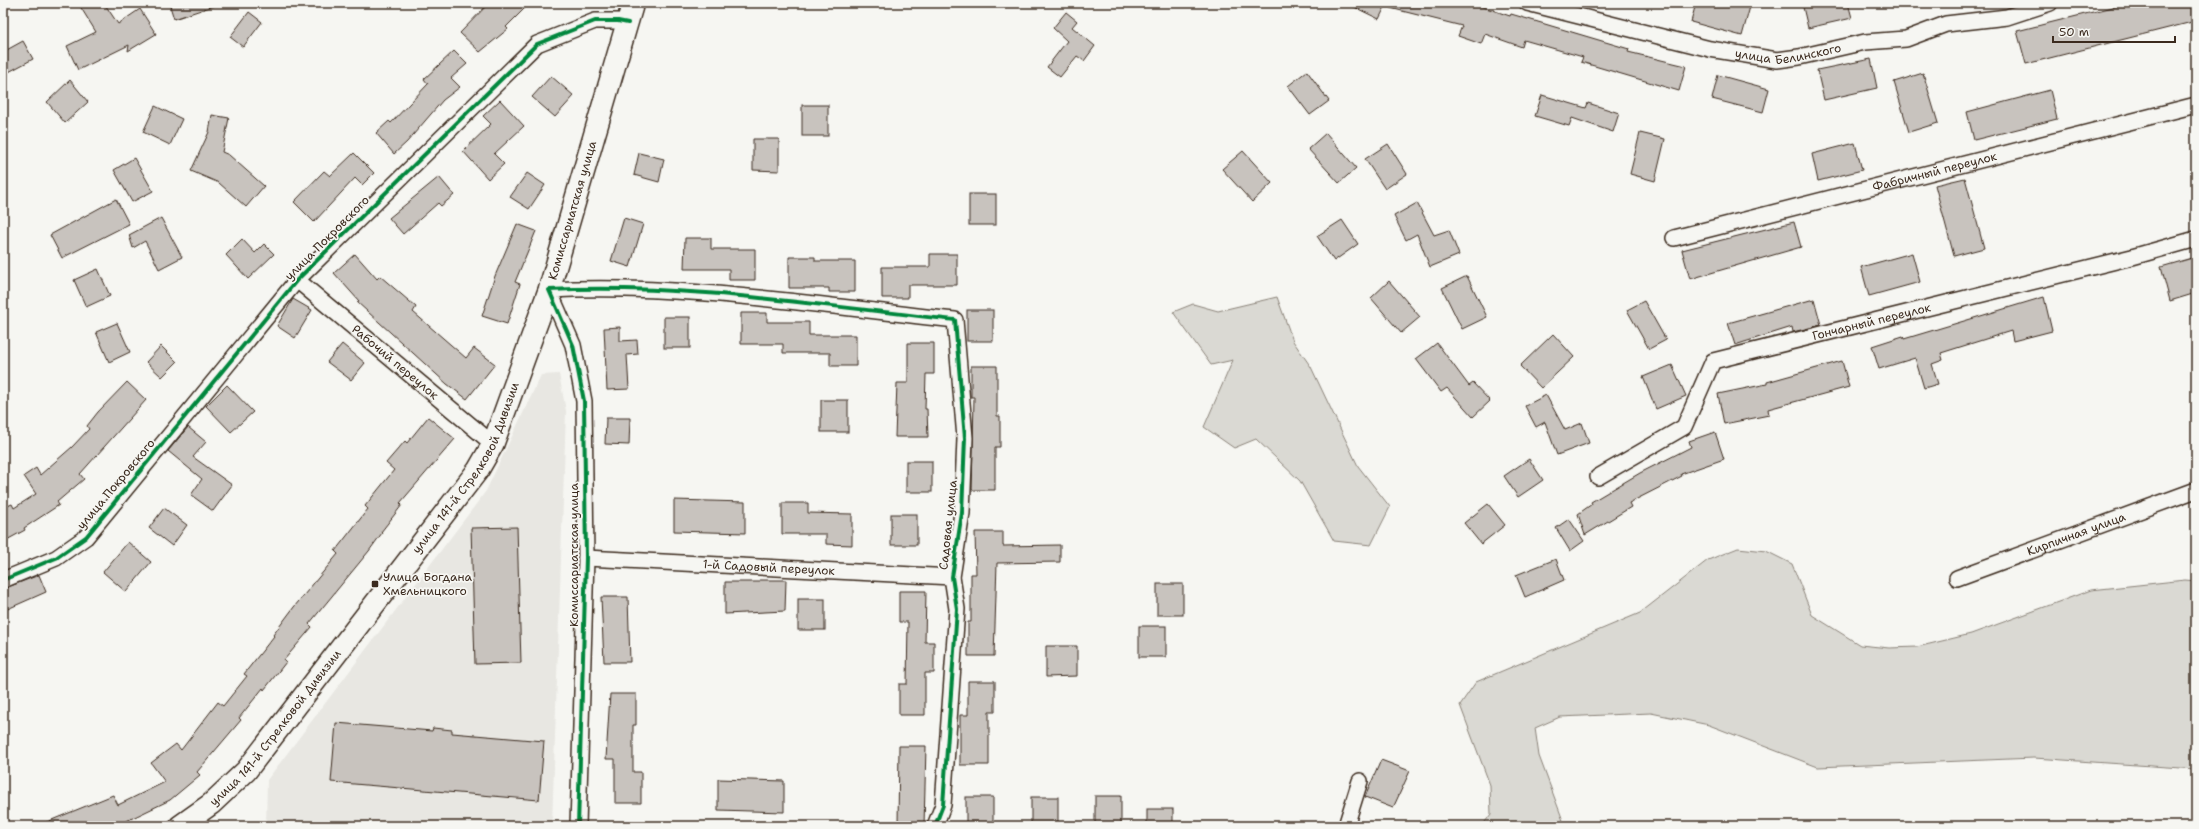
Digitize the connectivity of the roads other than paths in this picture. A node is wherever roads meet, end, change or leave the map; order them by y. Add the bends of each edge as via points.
1 (633, 3) edge
2 (1527, 3) edge
3 (2050, 3) edge
4 (628, 23) junction
5 (2196, 105) edge
6 (1674, 238) dead end
7 (2196, 239) edge
8 (297, 280) junction
9 (549, 290) junction
10 (493, 444) junction
11 (1598, 477) dead end
12 (2196, 490) edge
13 (586, 558) junction
14 (952, 577) junction
15 (1957, 578) dead end
16 (3, 580) edge
17 (1360, 780) dead end
18 (180, 826) edge
19 (578, 826) edge
20 (935, 826) edge
21 (1346, 826) edge

1 - 4 main road, Комиссариатская улица
2 - 3 street, улица Белинского via 1710,49 1777,60 1865,42 1906,39 1946,24 2008,17
4 - 8 street, улица Покровского via 595,21 537,44
4 - 9 main road, Комиссариатская улица
5 - 6 street, Фабричный переулок
7 - 11 street, Гончарный переулок via 1713,361 1684,427
8 - 10 street, Рабочий переулок
8 - 16 street, улица Покровского via 86,537 56,558
9 - 10 main road, улица 141-й Стрелковой Дивизии
9 - 13 street, Комиссариатская улица via 573,344 584,401
9 - 14 street, Садовая улица via 599,288 699,293 955,320 965,438 962,513
10 - 18 main road, улица 141-й Стрелковой Дивизии via 463,492 246,771 211,804
12 - 15 street, Кирпичная улица
13 - 14 street, 1-й Садовый переулок
13 - 19 street, Комиссариатская улица
14 - 20 street, Садовая улица via 957,609 943,805
17 - 21 street

